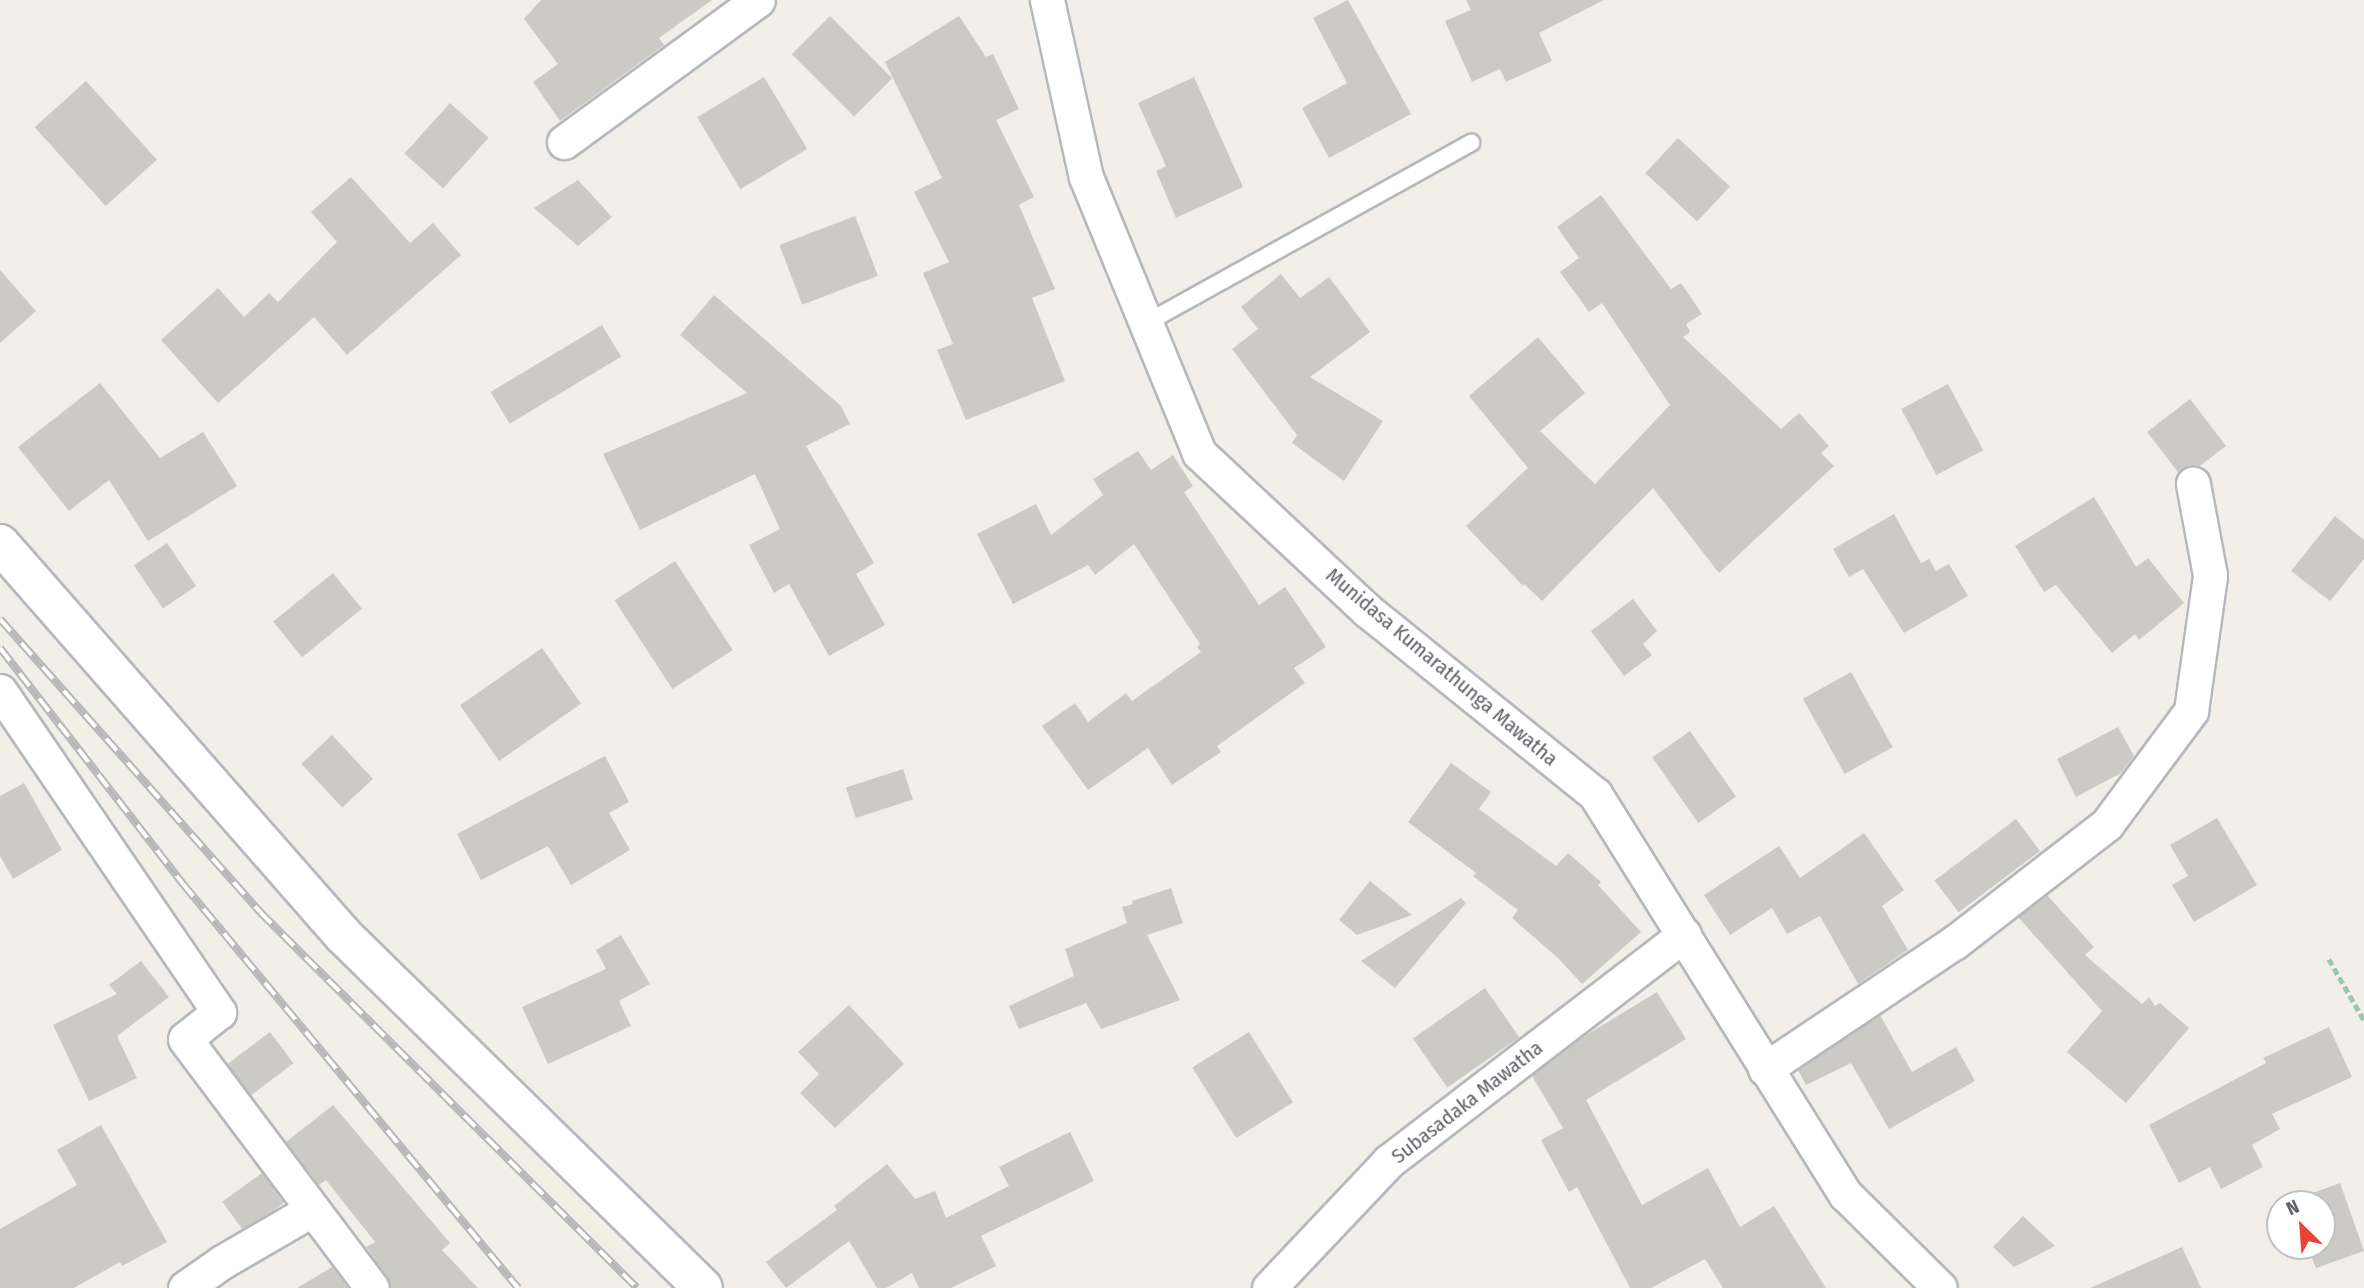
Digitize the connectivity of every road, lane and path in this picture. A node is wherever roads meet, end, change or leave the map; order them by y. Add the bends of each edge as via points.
1 (758, 0) edge
2 (1047, 0) edge
3 (564, 142) dead end
4 (1471, 143) dead end
5 (1146, 323) junction
6 (2193, 484) dead end
7 (0, 544) edge
8 (0, 691) edge
9 (1684, 935) junction
10 (2329, 959) dead end
11 (2364, 1020) edge
12 (1765, 1069) junction
13 (313, 1209) junction
14 (185, 1288) edge
15 (372, 1288) edge
16 (703, 1288) edge
17 (1269, 1288) edge
18 (1940, 1288) edge

1 - 3 street
2 - 5 street, Munidasa Kumarathunga Mawatha via 1086,177
4 - 5 lane
5 - 9 street, Munidasa Kumarathunga Mawatha via 1199,453 1368,611 1595,794
6 - 12 street via 2210,575 2191,711 2107,824 1955,942
7 - 16 street via 343,935
8 - 13 street via 219,1012 185,1040
9 - 12 street, Munidasa Kumarathunga Mawatha
9 - 17 street, Subasadaka Mawatha via 1390,1161
10 - 11 path
12 - 18 street, Munidasa Kumarathunga Mawatha via 1846,1195
13 - 14 street
13 - 15 street

